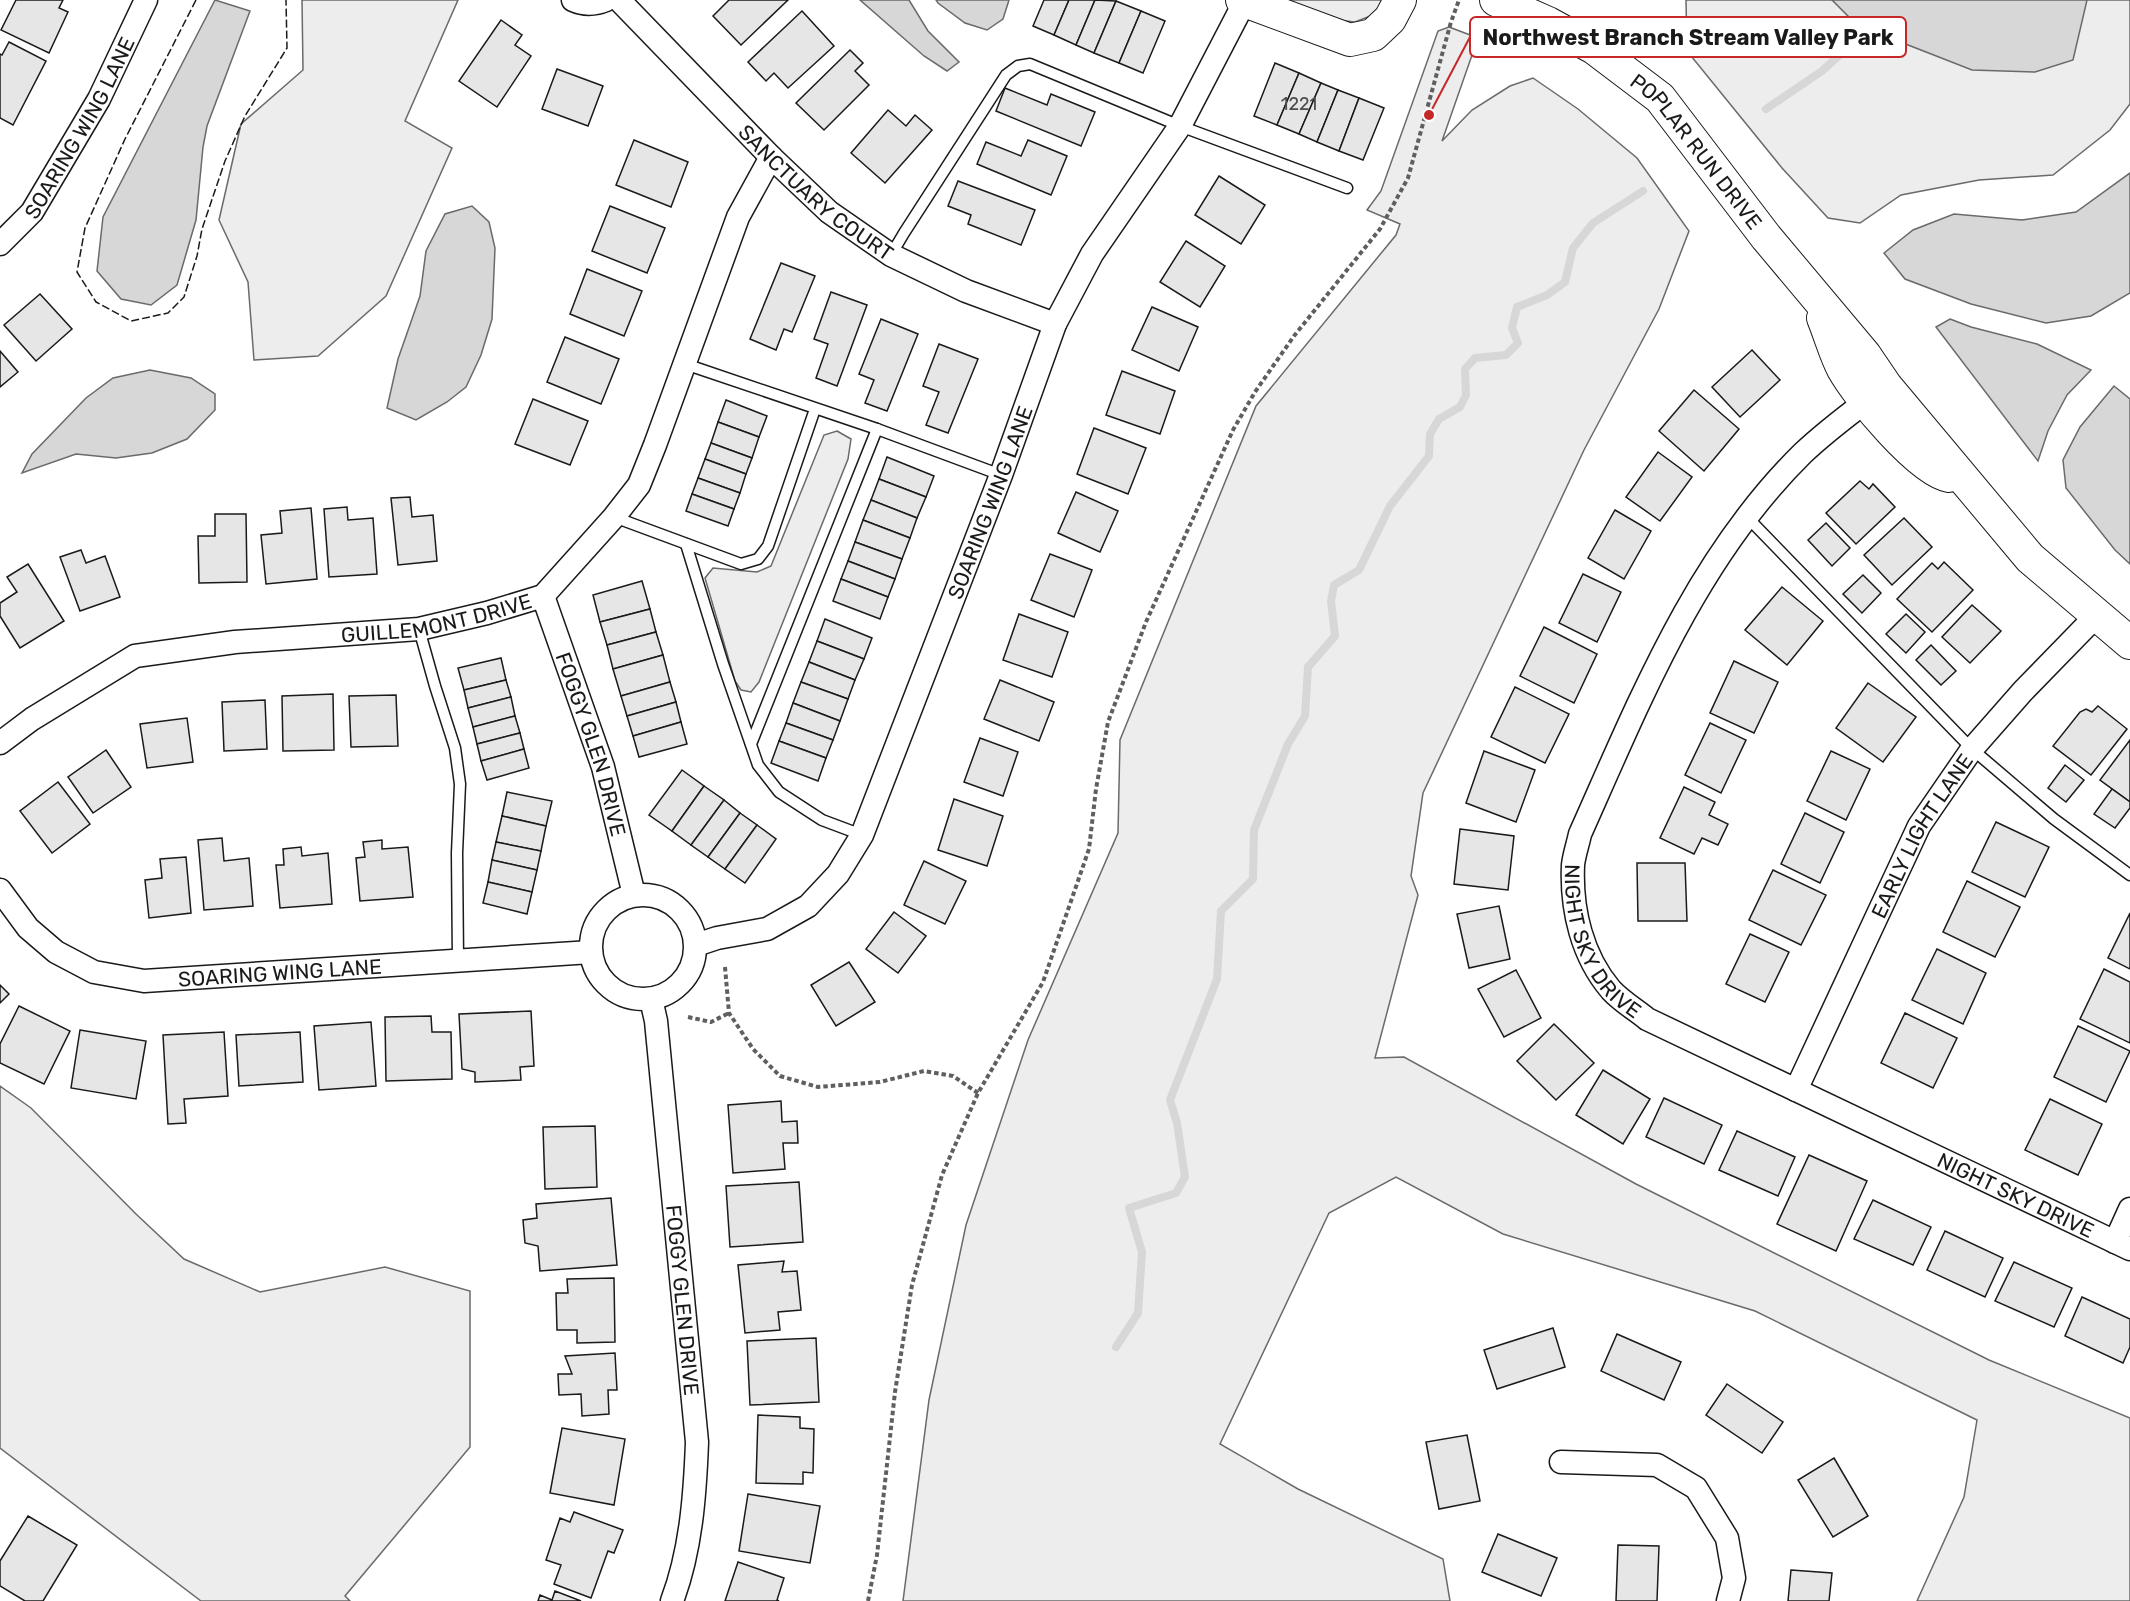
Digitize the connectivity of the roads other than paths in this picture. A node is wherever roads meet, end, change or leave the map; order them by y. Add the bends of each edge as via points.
1 (146, 0) edge
2 (573, 0) edge
3 (606, 0) edge
4 (619, 0) edge
5 (1400, 0) edge
6 (1496, 0) edge
7 (1244, 1) edge
8 (1180, 126) junction
9 (771, 157) junction
10 (1347, 188) dead end
11 (0, 244) edge
12 (891, 255) junction
13 (1055, 324) junction
14 (685, 364) junction
15 (1876, 394) junction
16 (815, 409) junction
17 (878, 429) junction
18 (1001, 475) junction
19 (614, 517) junction
20 (1747, 518) junction
21 (686, 544) junction
22 (543, 596) junction
23 (2097, 615) junction
24 (419, 629) junction
25 (2130, 643) edge
26 (0, 743) edge
27 (750, 744) junction
28 (1972, 749) junction
29 (862, 835) junction
30 (2130, 874) edge
31 (0, 890) edge
32 (634, 896) junction
33 (696, 945) junction
34 (591, 952) junction
35 (458, 961) junction
36 (651, 999) junction
37 (1796, 1090) junction
38 (2130, 1209) edge
39 (2122, 1245) edge
40 (1561, 1462) dead end
41 (672, 1601) edge
42 (1728, 1601) edge

1 - 11 street, SOARING WING LANE via 99,99 32,212
2 - 3 street via 592,4
4 - 9 street, SANCTUARY COURT
5 - 7 street via 1390,19 1373,35 1350,40
6 - 15 street, POPLAR RUN DRIVE via 1594,48 1660,98 1814,294 1843,369
7 - 8 street, SOARING WING LANE
8 - 10 lane
8 - 12 lane via 1030,64 1018,66 991,96
8 - 13 street, SOARING WING LANE via 1092,254
9 - 12 street, SANCTUARY COURT via 829,212
9 - 14 street, GUILLEMONT DRIVE via 738,217
12 - 13 street, SANCTUARY COURT via 966,291
13 - 18 street, SOARING WING LANE
14 - 16 lane
14 - 19 street, GUILLEMONT DRIVE via 639,485
15 - 20 street, NIGHT SKY DRIVE via 1803,454
15 - 23 street, POPLAR RUN DRIVE via 1909,449 1941,474 1963,478 2030,558
16 - 17 lane
16 - 21 lane via 768,546 758,559 741,564
17 - 18 lane
17 - 27 lane
18 - 29 street, SOARING WING LANE
19 - 21 lane
19 - 22 street, GUILLEMONT DRIVE
20 - 28 lane
20 - 37 street, NIGHT SKY DRIVE via 1709,570 1677,624 1619,746 1580,834 1573,864 1573,896 1589,959 1612,992 1647,1019
21 - 27 lane
22 - 24 street, GUILLEMONT DRIVE
22 - 32 street, FOGGY GLEN DRIVE via 603,767
23 - 25 street, POPLAR RUN DRIVE
23 - 28 street, EARLY LIGHT LANE
24 - 26 street, GUILLEMONT DRIVE via 235,642 135,656
24 - 35 lane via 455,748 460,784
27 - 29 lane via 758,765 779,792 822,820
28 - 30 lane via 2054,819
28 - 37 street, EARLY LIGHT LANE via 1919,826
29 - 33 street, SOARING WING LANE via 838,874 808,906 767,929
31 - 35 street, SOARING WING LANE via 28,928 56,952 94,972 144,981
32 - 33 street via 652,895 669,901 692,927
32 - 34 street via 619,900 597,922
33 - 36 street via 694,960 679,986
34 - 35 street, SOARING WING LANE
34 - 36 street via 604,982 618,993
36 - 41 street, FOGGY GLEN DRIVE via 697,1442 692,1517
37 - 39 street, NIGHT SKY DRIVE
38 - 39 street
40 - 42 street via 1657,1465 1696,1488 1727,1538 1734,1578

